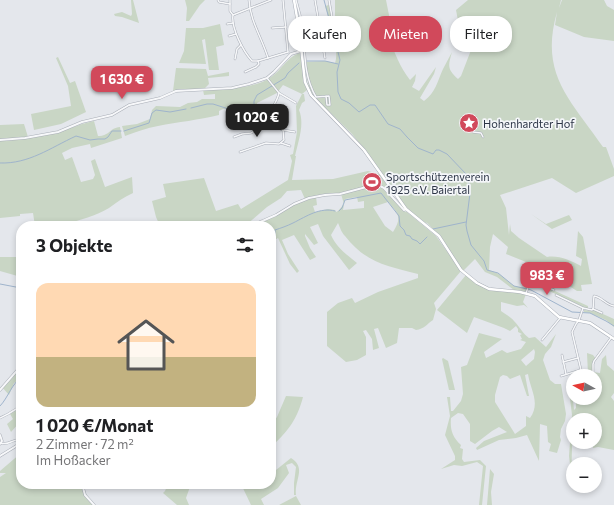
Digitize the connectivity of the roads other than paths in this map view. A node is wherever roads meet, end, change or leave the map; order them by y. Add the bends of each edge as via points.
1 (230, 0) edge
2 (249, 0) edge
3 (270, 0) edge
4 (283, 0) edge
5 (295, 0) edge
6 (316, 0) edge
7 (329, 0) edge
8 (218, 1) edge
9 (230, 4) junction
10 (250, 8) junction
11 (233, 15) junction
12 (298, 16) edge
13 (318, 16) edge
14 (332, 16) edge
15 (233, 22) junction
16 (227, 24) dead end
17 (286, 26) junction
18 (272, 28) dead end
19 (236, 34) junction
20 (229, 36) dead end
21 (241, 45) junction
22 (296, 52) edge
23 (301, 52) edge
24 (304, 52) edge
25 (324, 52) edge
26 (290, 53) junction
27 (268, 58) junction
28 (325, 58) dead end
29 (235, 59) dead end
30 (258, 61) junction
31 (245, 72) dead end
32 (267, 78) junction
33 (278, 93) junction
34 (326, 96) dead end
35 (296, 103) dead end
36 (273, 108) junction
37 (270, 112) junction
38 (287, 115) dead end
39 (230, 122) dead end
40 (274, 126) junction
41 (283, 130) junction
42 (295, 132) dead end
43 (473, 132) dead end
44 (234, 137) dead end
45 (483, 137) dead end
46 (0, 140) edge
47 (280, 143) junction
48 (290, 146) dead end
49 (240, 152) dead end
50 (406, 209) junction
51 (262, 221) edge
52 (527, 290) junction
53 (554, 290) dead end
54 (556, 295) dead end
55 (614, 306) edge
56 (583, 308) junction
57 (593, 309) junction
58 (602, 312) dead end
59 (561, 317) junction
60 (579, 320) junction
61 (613, 338) edge
62 (542, 340) dead end
63 (562, 355) dead end
64 (578, 358) junction
65 (563, 362) junction
66 (580, 369) edge
67 (593, 369) edge
68 (16, 372) edge
69 (566, 374) joint
70 (561, 376) dead end
71 (0, 390) edge
72 (16, 409) edge
73 (0, 418) edge
74 (0, 435) edge
75 (16, 440) edge
76 (1, 444) edge
77 (16, 446) edge
78 (0, 456) edge
79 (83, 489) edge
80 (94, 505) edge

1 - 9 street
2 - 10 street
3 - 10 street
4 - 17 street
5 - 12 main road
6 - 13 street
7 - 14 street
8 - 9 street
9 - 11 street
10 - 11 street
10 - 27 street
11 - 15 street
15 - 16 street
15 - 19 street
17 - 18 street
17 - 26 street
19 - 20 street
19 - 21 street
21 - 29 street via 237,49
21 - 30 street via 252,61
22 - 26 street
23 - 50 main road via 305,82 314,99 364,150
24 - 34 street via 311,88 316,97
25 - 28 street
26 - 27 street
26 - 32 street
27 - 30 street
30 - 31 street via 256,67
32 - 33 street
32 - 46 street via 232,88 176,91 160,98 129,105 112,115 82,122 58,132
33 - 35 street
33 - 36 street
36 - 37 street
36 - 38 street
37 - 39 street via 259,112 249,119
37 - 40 street via 270,120
40 - 41 street
40 - 44 street via 261,127 251,133
41 - 42 street
41 - 47 street via 284,140
43 - 45 street via 481,133
47 - 48 street
47 - 49 street via 266,143
50 - 51 street via 404,210 382,187 374,185 340,194 309,198
50 - 52 main road via 439,236 460,268 477,283 489,289
52 - 53 street via 531,280
52 - 59 main road
54 - 56 street
55 - 57 street via 594,296
56 - 57 street
56 - 60 street
57 - 58 street
59 - 60 main road
59 - 62 street
60 - 61 main road via 590,323
60 - 64 street via 572,332
61 - 67 street via 594,361
63 - 65 street
64 - 65 street
64 - 66 street
65 - 69 street
68 - 71 street
69 - 70 street
72 - 73 street
74 - 76 street
75 - 76 street
77 - 78 street
79 - 80 street

